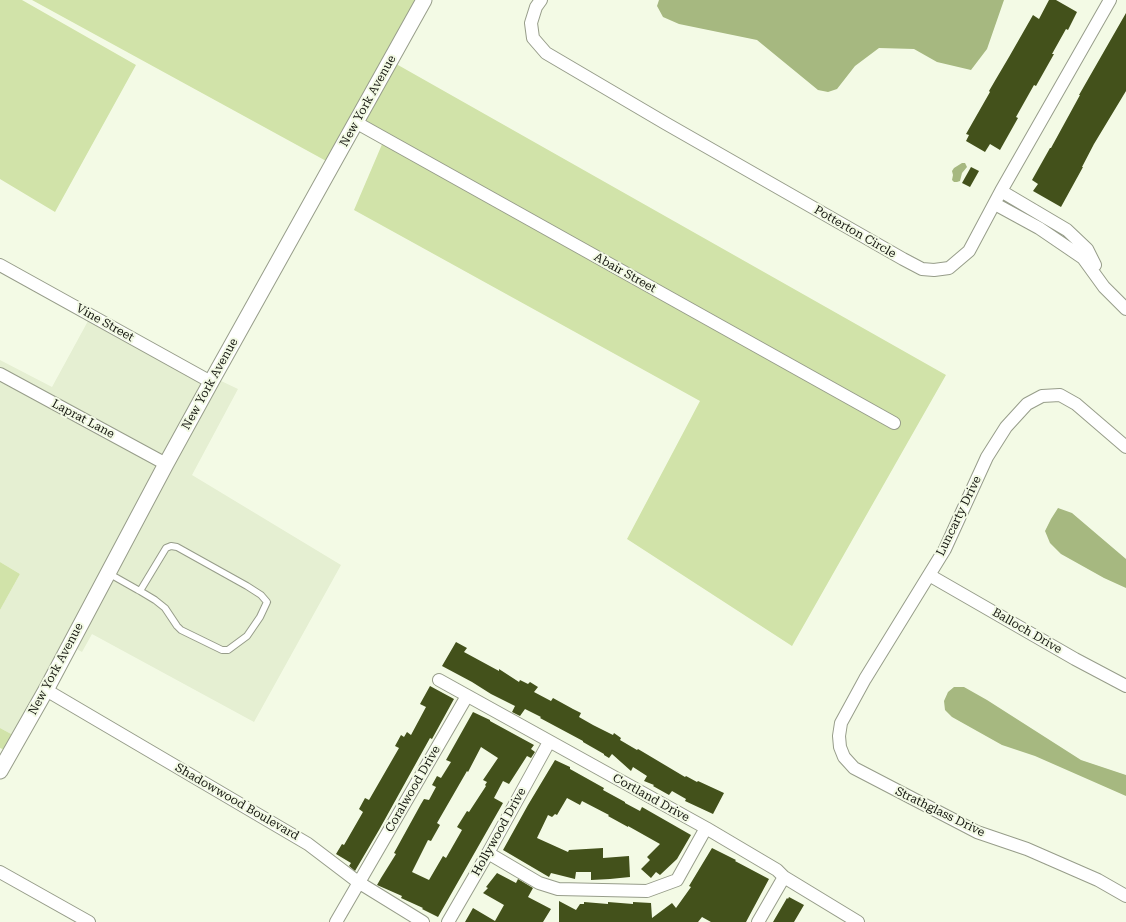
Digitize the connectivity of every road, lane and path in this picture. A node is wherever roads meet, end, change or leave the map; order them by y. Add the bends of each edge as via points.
1 (424, 0) edge
2 (541, 0) edge
3 (1110, 0) edge
4 (357, 123) junction
5 (1002, 192) junction
6 (995, 204) junction
7 (1045, 216) junction
8 (1038, 228) junction
9 (0, 265) edge
10 (1104, 287) junction
11 (1126, 309) edge
12 (0, 374) edge
13 (211, 382) junction
14 (894, 424) dead end
15 (1126, 447) edge
16 (166, 464) junction
17 (108, 573) junction
18 (929, 575) junction
19 (140, 591) junction
20 (439, 680) dead end
21 (1126, 686) edge
22 (46, 690) junction
23 (467, 696) junction
24 (838, 736) joint
25 (550, 742) junction
26 (0, 771) edge
27 (706, 828) junction
28 (488, 852) junction
29 (0, 872) edge
30 (784, 877) junction
31 (358, 882) junction
32 (1126, 896) edge
33 (89, 922) edge
34 (336, 922) edge
35 (422, 922) edge
36 (448, 922) edge
37 (758, 922) edge
38 (858, 922) edge

1 - 4 street, New York Avenue
2 - 6 street, Potterton Circle via 531,23 533,38 546,53 922,269 949,268 969,252
3 - 5 street, Potterton Circle
4 - 13 street, New York Avenue
4 - 14 street, Abair Street
5 - 6 street, Potterton Circle
5 - 7 street
6 - 8 street
7 - 8 street
7 - 10 street via 1067,230 1087,249
8 - 10 street via 1083,258
9 - 13 street, Vine Street
10 - 11 street
12 - 16 street, Laprat Lane
13 - 16 street, New York Avenue
15 - 18 street, Luncarty Drive via 1076,404 1060,395 1042,396 1027,404 1006,427 987,457 945,549
16 - 17 street, New York Avenue
17 - 19 lane
17 - 22 street, New York Avenue
18 - 21 street, Balloch Drive
18 - 24 street, Luncarty Drive via 865,679 841,722
19 - 19 lane via 165,608 181,630 222,650 228,650 247,636 267,602 261,594 171,546 166,548
20 - 23 street, Cortland Drive
22 - 26 street, New York Avenue
22 - 31 street, Shadowwood Boulevard via 308,844
23 - 25 street, Cortland Drive
23 - 31 street, Coralwood Drive
24 - 32 street, Strathglass Drive via 844,757 854,768 977,832 1034,852 1098,880
25 - 27 street, Cortland Drive
25 - 28 street, Hollywood Drive
27 - 28 street via 677,880 647,891 558,889 540,883
27 - 30 street, Cortland Drive via 777,870
28 - 36 street, Hollywood Drive
29 - 33 street
30 - 37 street
30 - 38 street, Cortland Drive
31 - 34 street, Coralwood Drive
31 - 35 street, Shadowwood Boulevard

